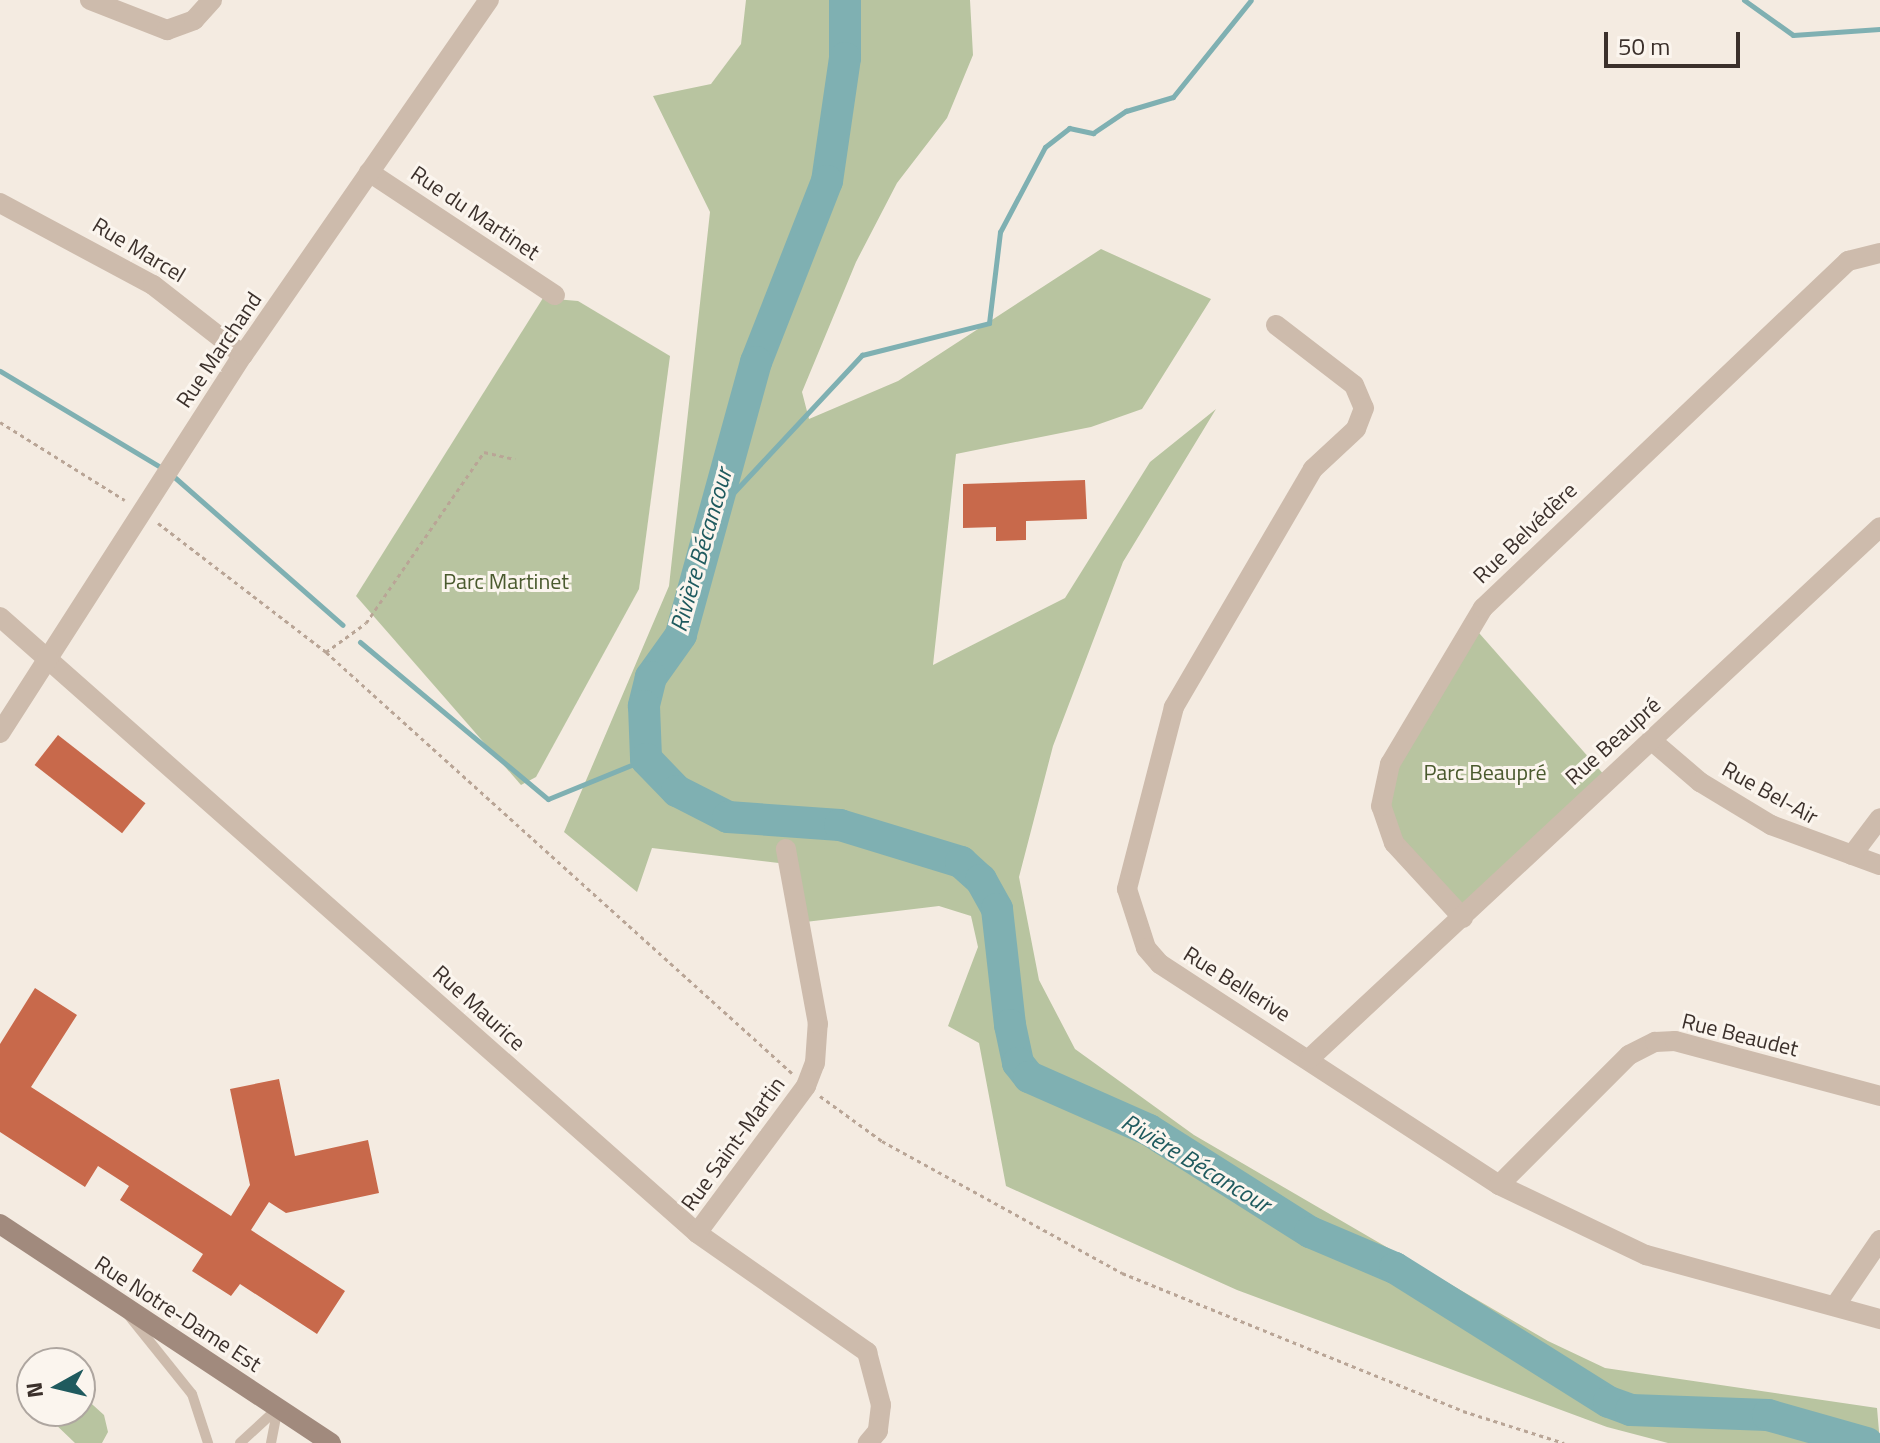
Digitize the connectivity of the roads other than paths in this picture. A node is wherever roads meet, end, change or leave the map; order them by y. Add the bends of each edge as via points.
1 (90, 0) edge
2 (212, 0) edge
3 (489, 0) edge
4 (369, 172) junction
5 (0, 203) edge
6 (1876, 252) edge
7 (555, 295) dead end
8 (1276, 325) dead end
9 (243, 355) junction
10 (1880, 527) edge
11 (0, 617) edge
12 (51, 656) junction
13 (0, 733) edge
14 (1651, 740) junction
15 (1880, 818) edge
16 (786, 849) dead end
17 (1852, 855) junction
18 (1880, 865) edge
19 (1463, 918) junction
20 (1309, 1059) junction
21 (1880, 1096) edge
22 (1499, 1185) junction
23 (0, 1224) edge
24 (697, 1233) junction
25 (1880, 1240) edge
26 (1835, 1306) junction
27 (123, 1307) junction
28 (1880, 1319) edge
29 (278, 1408) junction
30 (208, 1443) edge
31 (240, 1443) edge
32 (271, 1443) edge
33 (331, 1443) edge
34 (868, 1443) edge

1 - 2 street via 167,30 194,20
3 - 4 street, Rue Marchand
4 - 7 street, Rue du Martinet
4 - 9 street, Rue Marchand
5 - 9 street, Rue Marcel via 153,285
6 - 19 street, Rue Belvédère via 1837,272 1497,590 1472,625 1390,764 1381,806 1394,843
8 - 20 street, Rue Bellerive via 1354,385 1362,395 1361,419 1313,469 1174,707 1127,889 1136,930 1160,964
9 - 12 street, Rue Marchand
10 - 14 street, Rue Beaupré
11 - 12 street, Rue Maurice
12 - 13 street, Rue Marchand
12 - 24 street, Rue Maurice
14 - 17 street, Rue Bel-Air via 1678,766 1771,825
14 - 19 street, Rue Beaupré
15 - 17 street
16 - 24 street, Rue Saint-Martin via 818,1024 815,1063 806,1086
17 - 18 street, Rue Bel-Air
19 - 20 street, Rue Beaupré
20 - 22 street, Rue Bellerive
21 - 22 street, Rue Beaudet via 1675,1041 1655,1042 1629,1055
22 - 26 street, Rue Bellerive via 1646,1255
23 - 27 street, Rue Notre-Dame Est
24 - 34 street, Rue Maurice via 867,1352 881,1405 878,1431
25 - 26 street
26 - 28 street, Rue Bellerive
27 - 29 street, Rue Notre-Dame Est
27 - 30 lane via 142,1339 192,1394
29 - 31 lane
29 - 32 lane
29 - 33 street, Rue Notre-Dame Est

